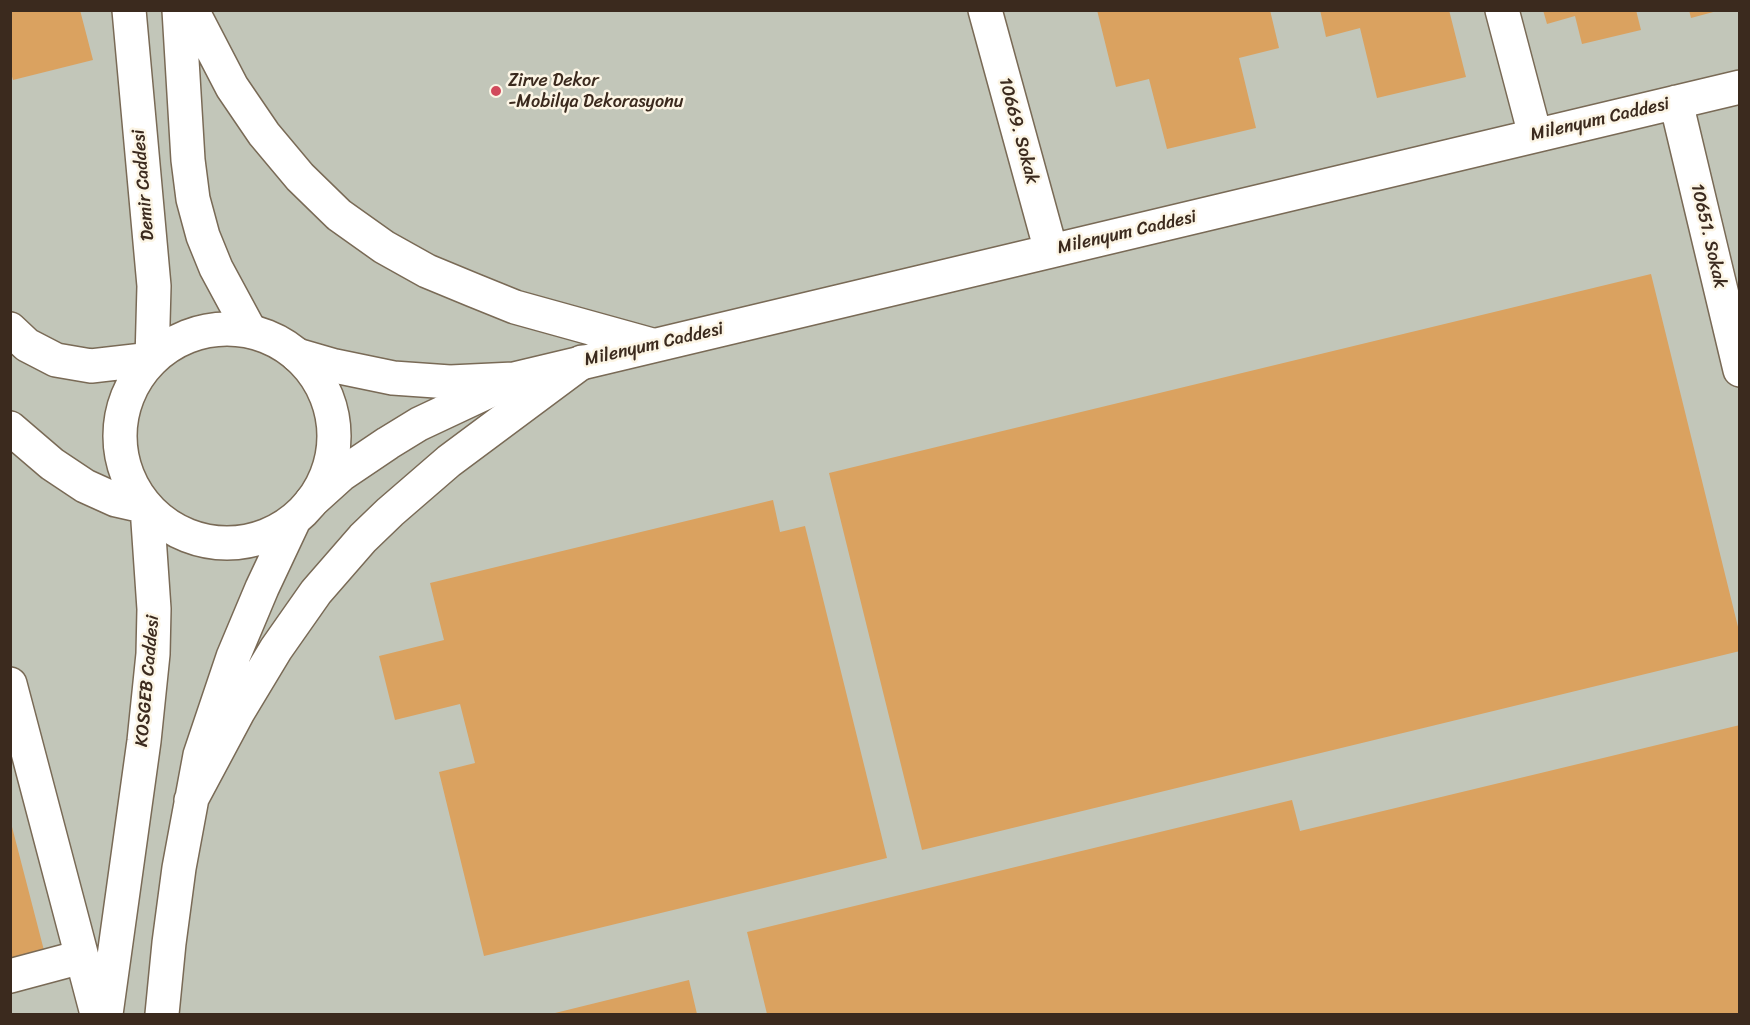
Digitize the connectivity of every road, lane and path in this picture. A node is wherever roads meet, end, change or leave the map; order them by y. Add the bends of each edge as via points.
1 (129, 10) edge
2 (179, 10) edge
3 (192, 10) edge
4 (986, 10) edge
5 (1502, 10) edge
6 (1740, 87) edge
7 (1676, 102) junction
8 (1536, 135) junction
9 (1051, 251) junction
10 (10, 329) edge
11 (250, 331) junction
12 (653, 345) junction
13 (297, 355) junction
14 (152, 359) junction
15 (582, 362) junction
16 (1740, 370) edge
17 (514, 379) junction
18 (10, 428) edge
19 (147, 507) junction
20 (303, 511) junction
21 (10, 684) edge
22 (191, 800) junction
23 (81, 957) junction
24 (10, 976) edge
25 (97, 1014) edge
26 (106, 1014) edge
27 (162, 1014) edge

1 - 14 street, Demir Caddesi via 154,286
2 - 11 street via 194,199 216,268
3 - 12 street via 232,87 264,134 339,215 427,271 515,307
4 - 9 street, 10669. Sokak
5 - 8 street
6 - 7 street, Milenyum Caddesi
7 - 8 street, Milenyum Caddesi
7 - 16 street, 10651. Sokak
8 - 9 street, Milenyum Caddesi
9 - 12 street, Milenyum Caddesi
10 - 14 street via 27,345 56,360 91,366
11 - 13 street via 267,336
11 - 14 street via 207,330 187,336
12 - 15 street, Milenyum Caddesi
13 - 17 street, Milenyum Caddesi via 393,378 450,382
13 - 20 street via 323,386 334,426 330,466
14 - 19 street via 135,380 124,405 120,432 122,459
15 - 17 street, Milenyum Caddesi
15 - 22 street via 449,461 363,538 316,592 276,649
17 - 20 street, Milenyum Caddesi via 388,443 342,474
18 - 19 street via 85,486 116,500
19 - 20 street via 179,531 218,542 258,538 277,531
19 - 26 street, KOSGEB Caddesi via 153,654
20 - 22 street via 262,588 220,692
21 - 23 street
22 - 27 street
23 - 24 street
23 - 25 street

